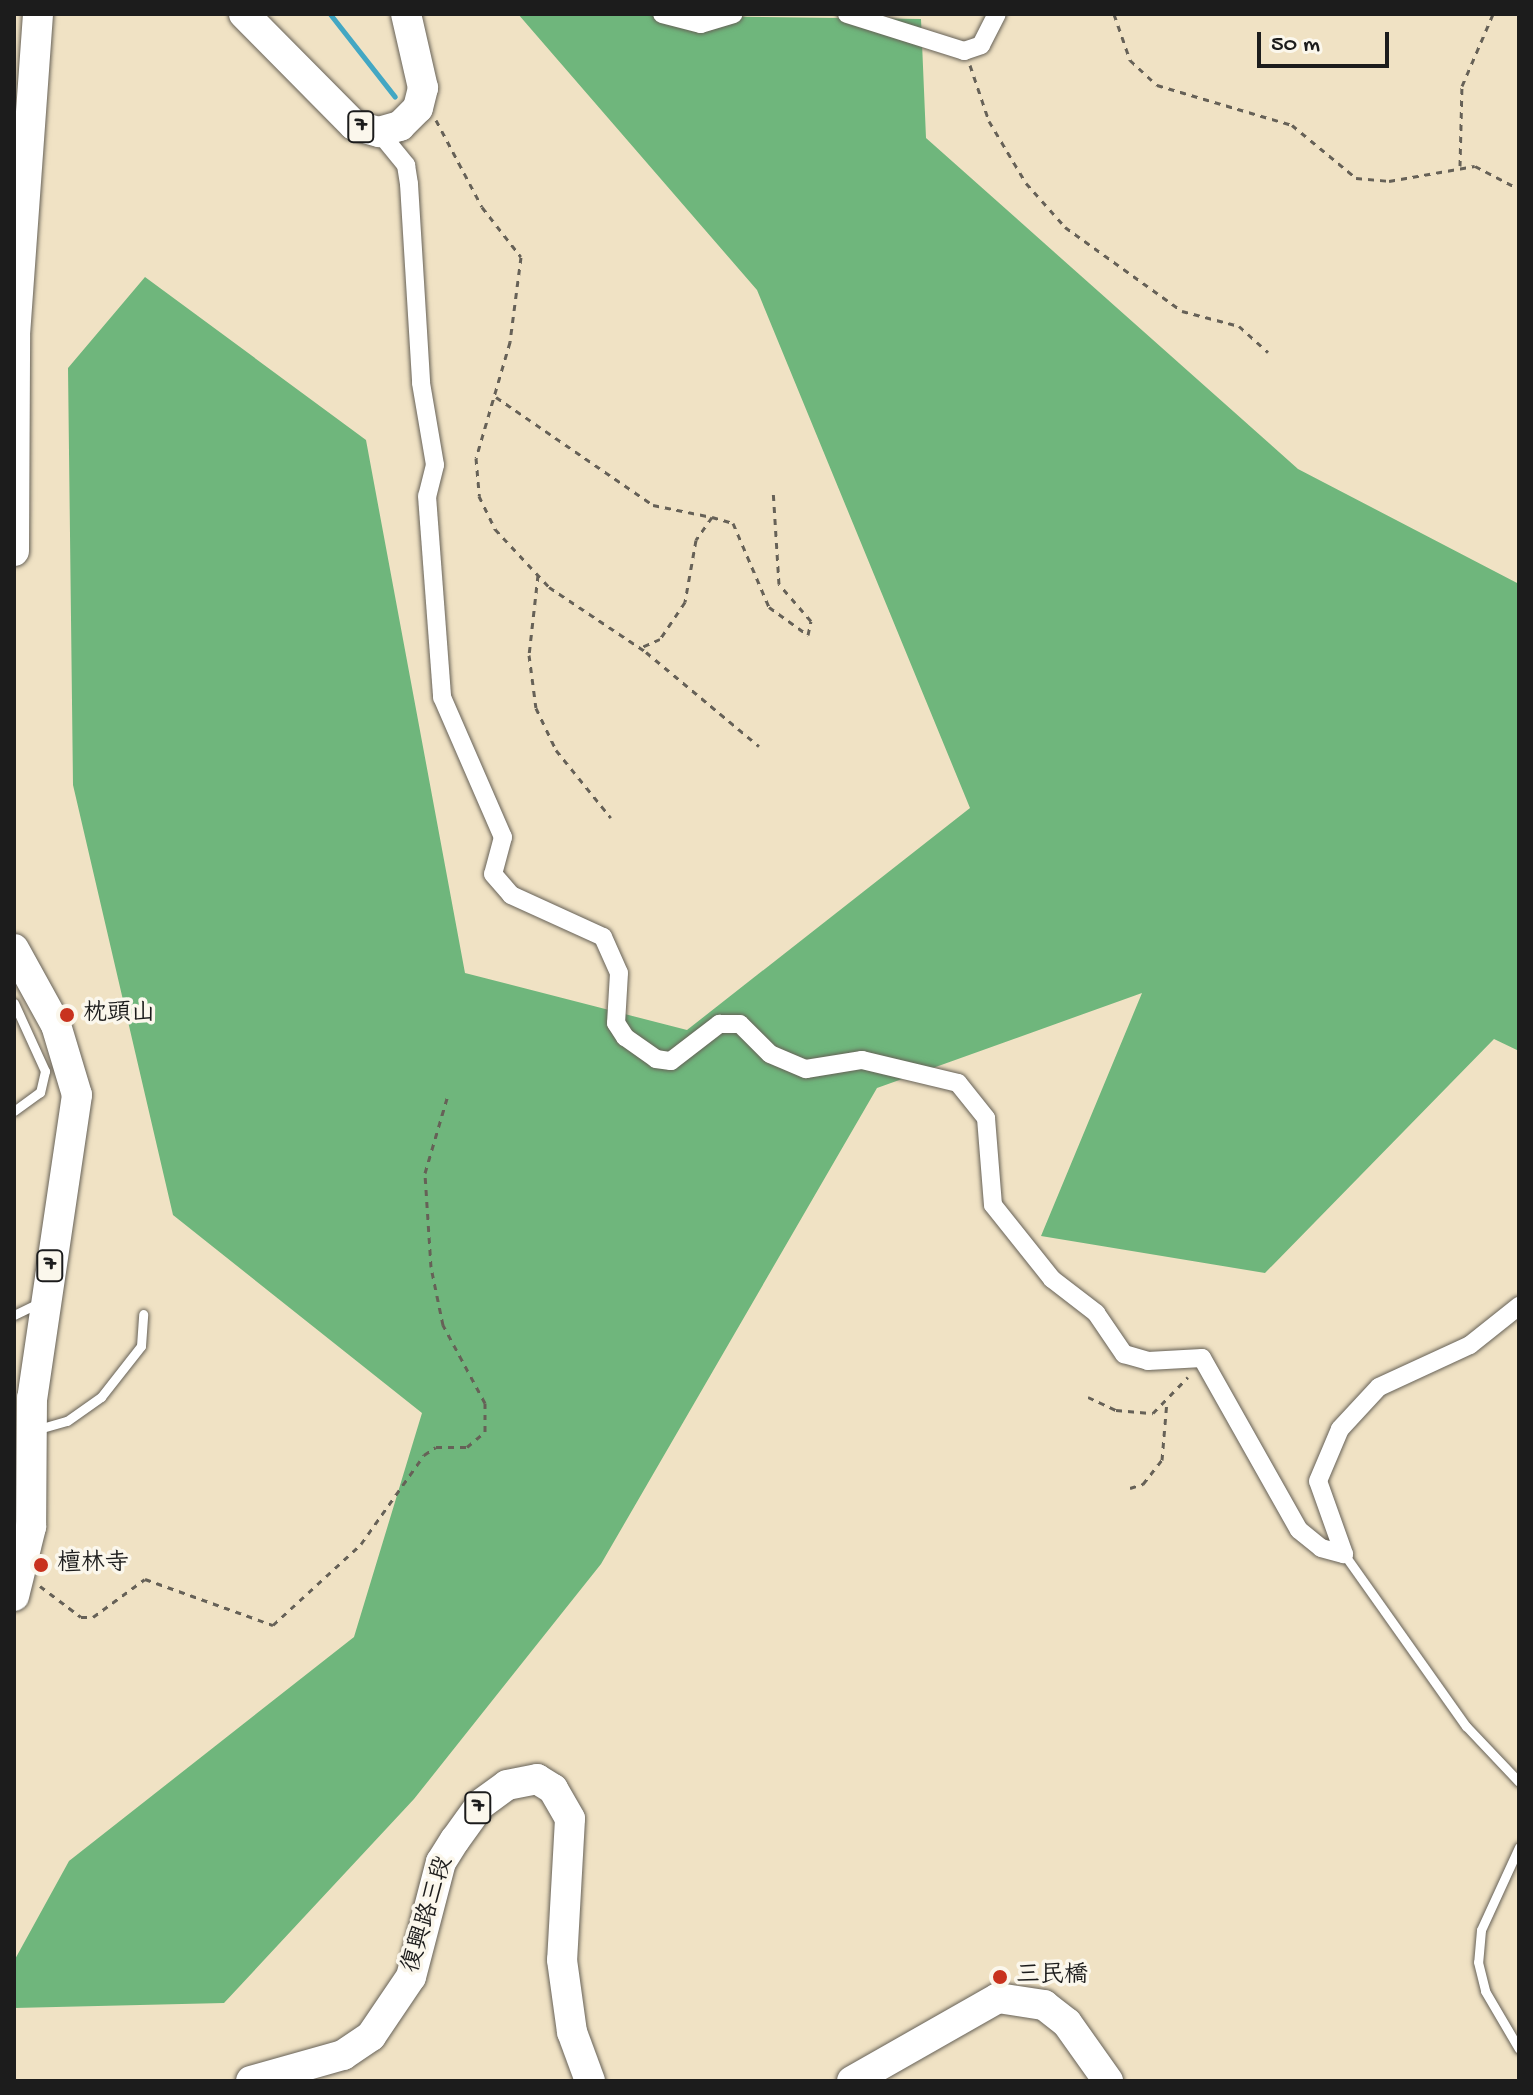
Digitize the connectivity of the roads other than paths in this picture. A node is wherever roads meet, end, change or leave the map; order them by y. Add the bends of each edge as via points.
1 (38, 14) edge
2 (244, 14) edge
3 (406, 14) edge
4 (662, 14) edge
5 (733, 14) edge
6 (847, 14) edge
7 (997, 14) edge
8 (379, 132) junction
9 (19, 148) edge
10 (14, 551) edge
11 (14, 949) edge
12 (14, 1003) edge
13 (14, 1111) edge
14 (45, 1300) junction
15 (1519, 1306) edge
16 (143, 1314) dead end
17 (14, 1315) edge
18 (23, 1398) edge
19 (32, 1431) junction
20 (1344, 1554) junction
21 (19, 1585) edge
22 (1519, 1782) edge
23 (1519, 1847) edge
24 (1519, 2049) edge
25 (251, 2081) edge
26 (590, 2081) edge
27 (852, 2081) edge
28 (1108, 2081) edge

1 - 9 main road
2 - 8 main road, 7 via 354,125
3 - 8 main road, 7 via 423,88 418,108 400,126
4 - 5 street via 701,24
6 - 7 street via 964,51 981,45
8 - 20 street via 406,165 409,184 421,383 435,465 427,496 442,697 503,837 493,874 501,887 603,937 619,973 616,1023 656,1059 671,1061 719,1024 740,1024 770,1054 806,1069 862,1060 958,1083 986,1118 993,1205 1052,1279 1096,1313 1124,1354 1202,1358 1299,1530 1321,1548
9 - 10 main road
11 - 14 main road, 7 via 56,1025 77,1095
12 - 13 lane via 45,1071 40,1092
14 - 17 lane
14 - 18 main road, 7
15 - 20 street via 1470,1345 1379,1387 1340,1429 1318,1481
16 - 19 lane via 141,1346 101,1397 67,1421
18 - 19 main road, 7
19 - 21 main road, 7
20 - 22 lane via 1466,1726
23 - 24 lane via 1481,1930 1478,1962 1485,1991
25 - 26 main road, 復興路三段 / 7 via 343,2055 371,2036 411,1977 441,1862 455,1840 481,1804 507,1785 537,1779 553,1789 570,1819 562,1960 572,2032
27 - 28 main road via 998,1998 1044,2005 1067,2023

